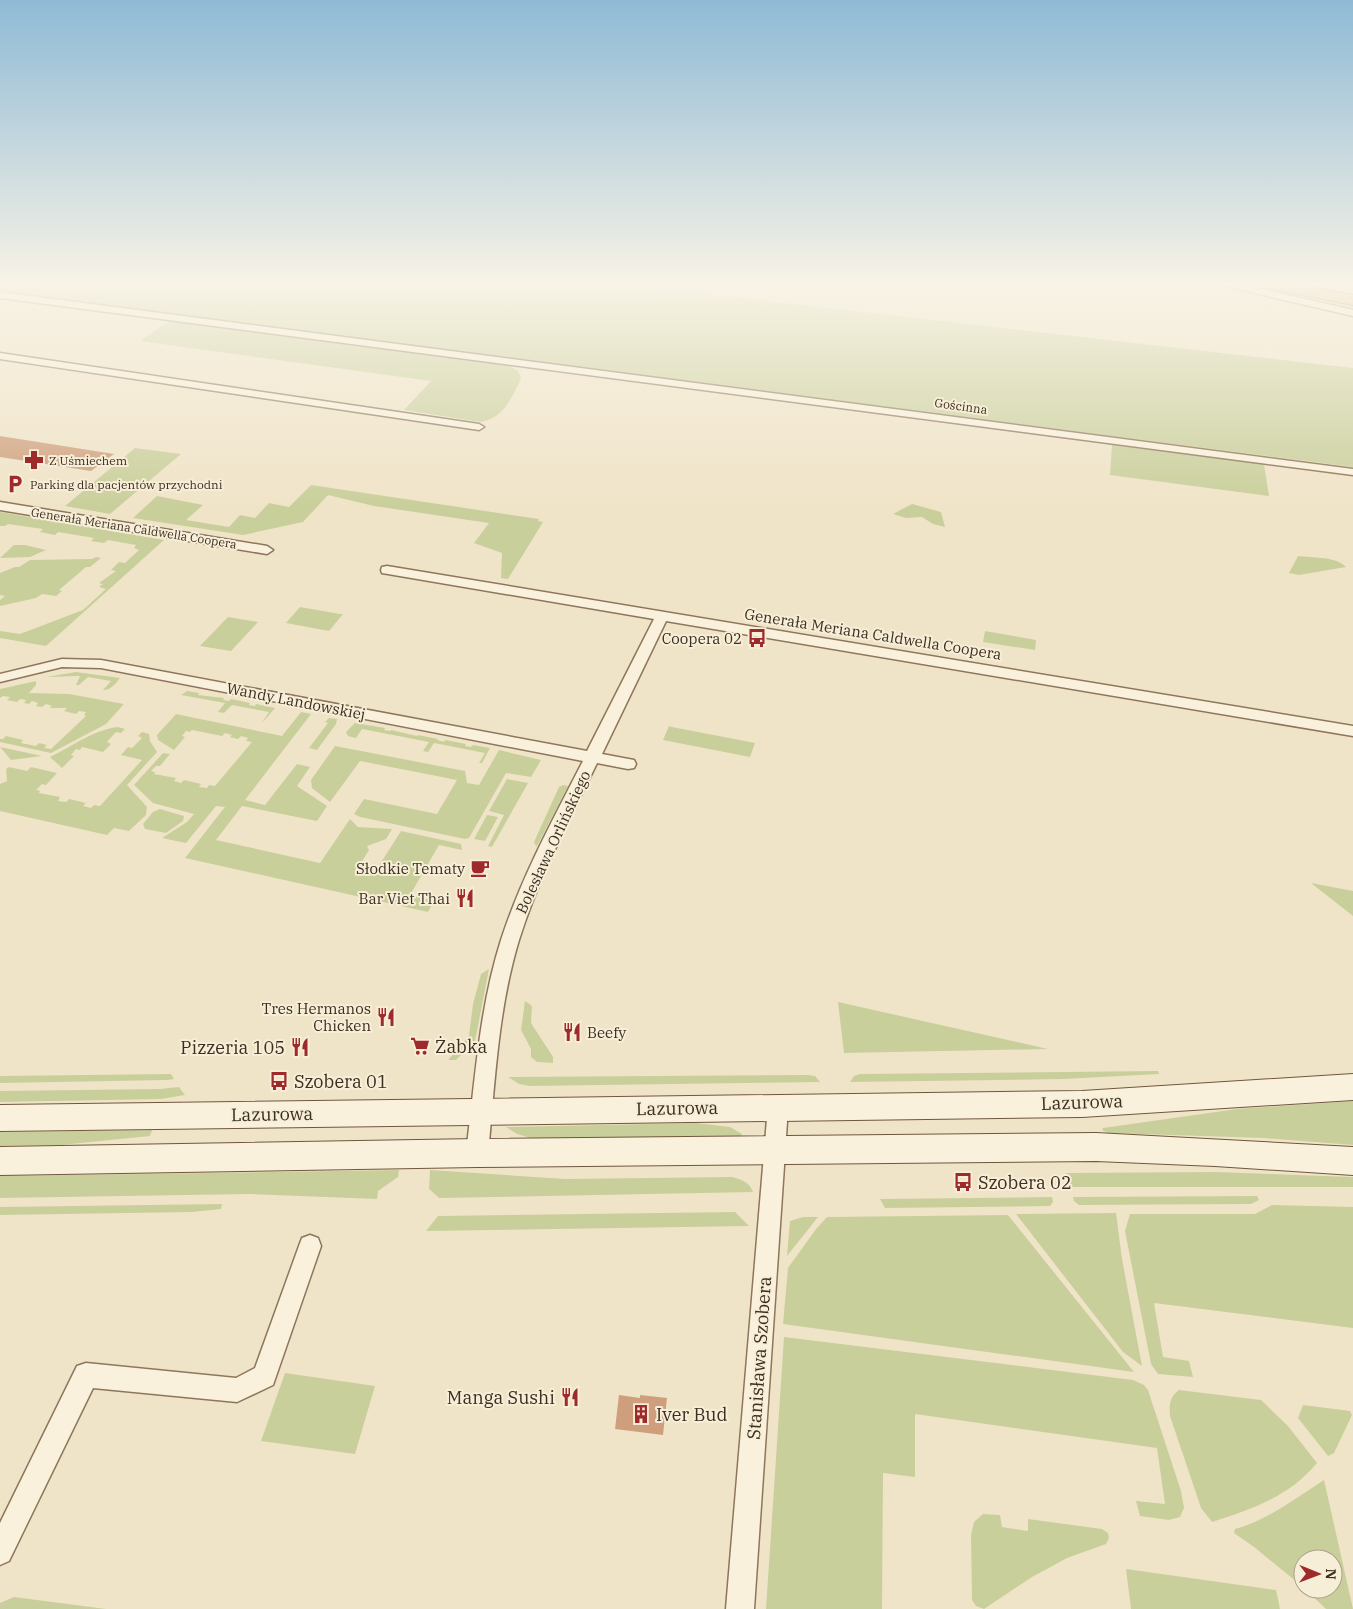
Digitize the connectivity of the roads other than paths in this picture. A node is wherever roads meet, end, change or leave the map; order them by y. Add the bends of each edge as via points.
1 (7, 357) edge
2 (475, 357) edge
3 (479, 427) dead end
4 (1353, 472) edge
5 (0, 506) edge
6 (268, 550) dead end
7 (387, 570) dead end
8 (662, 616) junction
9 (0, 678) edge
10 (1353, 731) edge
11 (592, 757) junction
12 (628, 764) dead end
13 (1353, 1087) edge
14 (778, 1107) junction
15 (482, 1111) junction
16 (0, 1118) edge
17 (774, 1151) junction
18 (477, 1154) junction
19 (0, 1161) edge
20 (1353, 1161) edge
21 (310, 1246) dead end
22 (0, 1552) edge
23 (740, 1609) edge

1 - 3 street
2 - 4 street, Gościnna
5 - 6 street, Generała Meriana Caldwella Coopera
7 - 8 street, Generała Meriana Caldwella Coopera
8 - 10 street, Generała Meriana Caldwella Coopera
8 - 11 street, Bolesława Orlińskiego
9 - 11 street, Wandy Landowskiej via 62,663 101,664
11 - 12 street, Wandy Landowskiej
11 - 15 street, Bolesława Orlińskiego via 536,872 510,940 496,999
13 - 14 main road, Lazurowa via 1082,1104
14 - 15 main road, Lazurowa
14 - 17 street, Stanisława Szobera
15 - 16 main road, Lazurowa
15 - 18 street, Bolesława Orlińskiego
17 - 18 main road
17 - 20 main road via 1096,1147
17 - 23 street, Stanisława Szobera
18 - 19 main road
21 - 22 street via 264,1376 237,1390 86,1375

